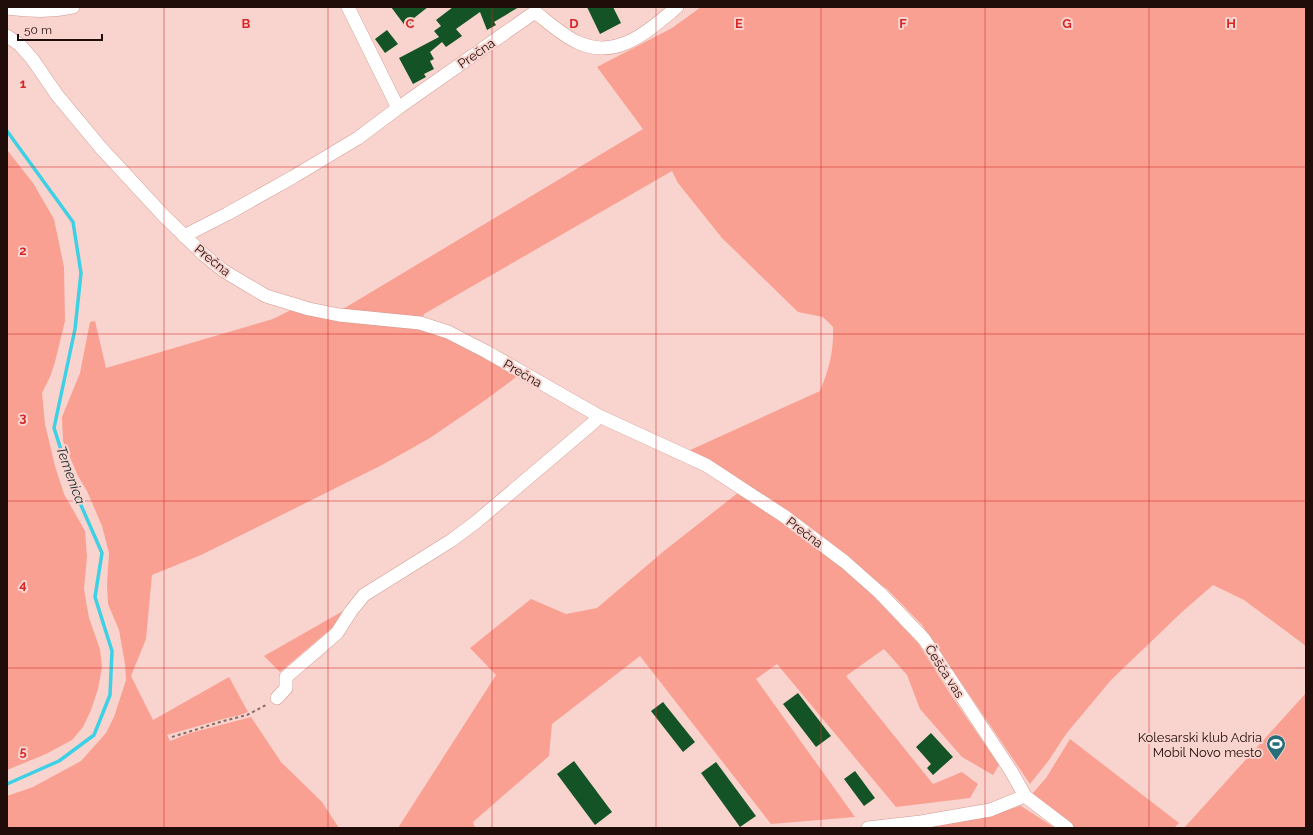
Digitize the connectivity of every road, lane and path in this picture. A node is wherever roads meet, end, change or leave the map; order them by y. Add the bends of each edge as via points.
1 (73, 7) edge
2 (677, 7) edge
3 (7, 8) edge
4 (351, 8) edge
5 (536, 9) edge
6 (7, 36) edge
7 (398, 108) junction
8 (184, 236) junction
9 (599, 416) junction
10 (845, 562) joint
11 (277, 698) joint
12 (172, 737) dead end
13 (1025, 796) junction
14 (868, 828) edge
15 (1067, 828) edge

1 - 3 street via 43,11
2 - 5 street, Prečna via 636,38 619,46 599,49 577,42
4 - 7 street
5 - 7 street, Prečna
6 - 8 street, Prečna via 34,60 57,96
7 - 8 street, Prečna via 345,146
8 - 9 street, Prečna via 224,271 266,296 296,306 339,315 420,324 448,332
9 - 10 street, Prečna via 706,465 784,516
9 - 11 street via 476,522 364,595 337,632 286,677 286,688
10 - 13 street, Češča vas via 880,593 924,639
11 - 12 path via 247,715
13 - 14 street via 990,810
13 - 15 street, Češča vas

